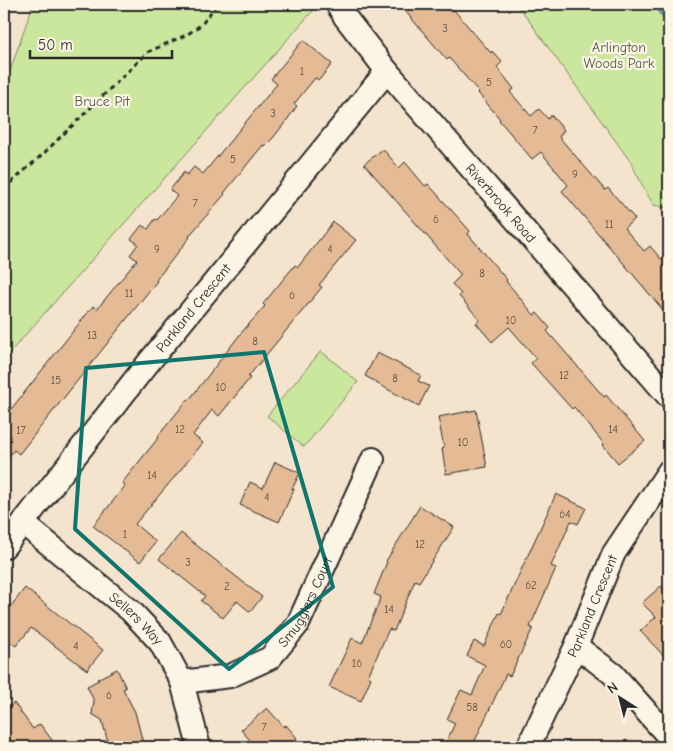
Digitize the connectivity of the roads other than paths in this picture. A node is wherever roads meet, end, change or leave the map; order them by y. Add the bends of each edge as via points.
1 (337, 4) edge
2 (386, 71) junction
3 (669, 397) edge
4 (373, 459) dead end
5 (669, 471) edge
6 (23, 523) junction
7 (4, 547) edge
8 (576, 646) junction
9 (182, 682) junction
10 (669, 737) edge
11 (199, 747) edge
12 (528, 747) edge

1 - 2 street, Riverbrook Road
2 - 3 street, Riverbrook Road
2 - 6 street, Parkland Crescent via 140,373
4 - 9 street, Smugglers Court via 298,624 270,658 230,676
5 - 8 street, Parkland Crescent via 614,553
6 - 7 street, Parkland Crescent
6 - 9 street, Sellers Way via 131,610 160,642
8 - 10 street via 613,674
8 - 12 street, Parkland Crescent
9 - 11 street, Sellers Way

